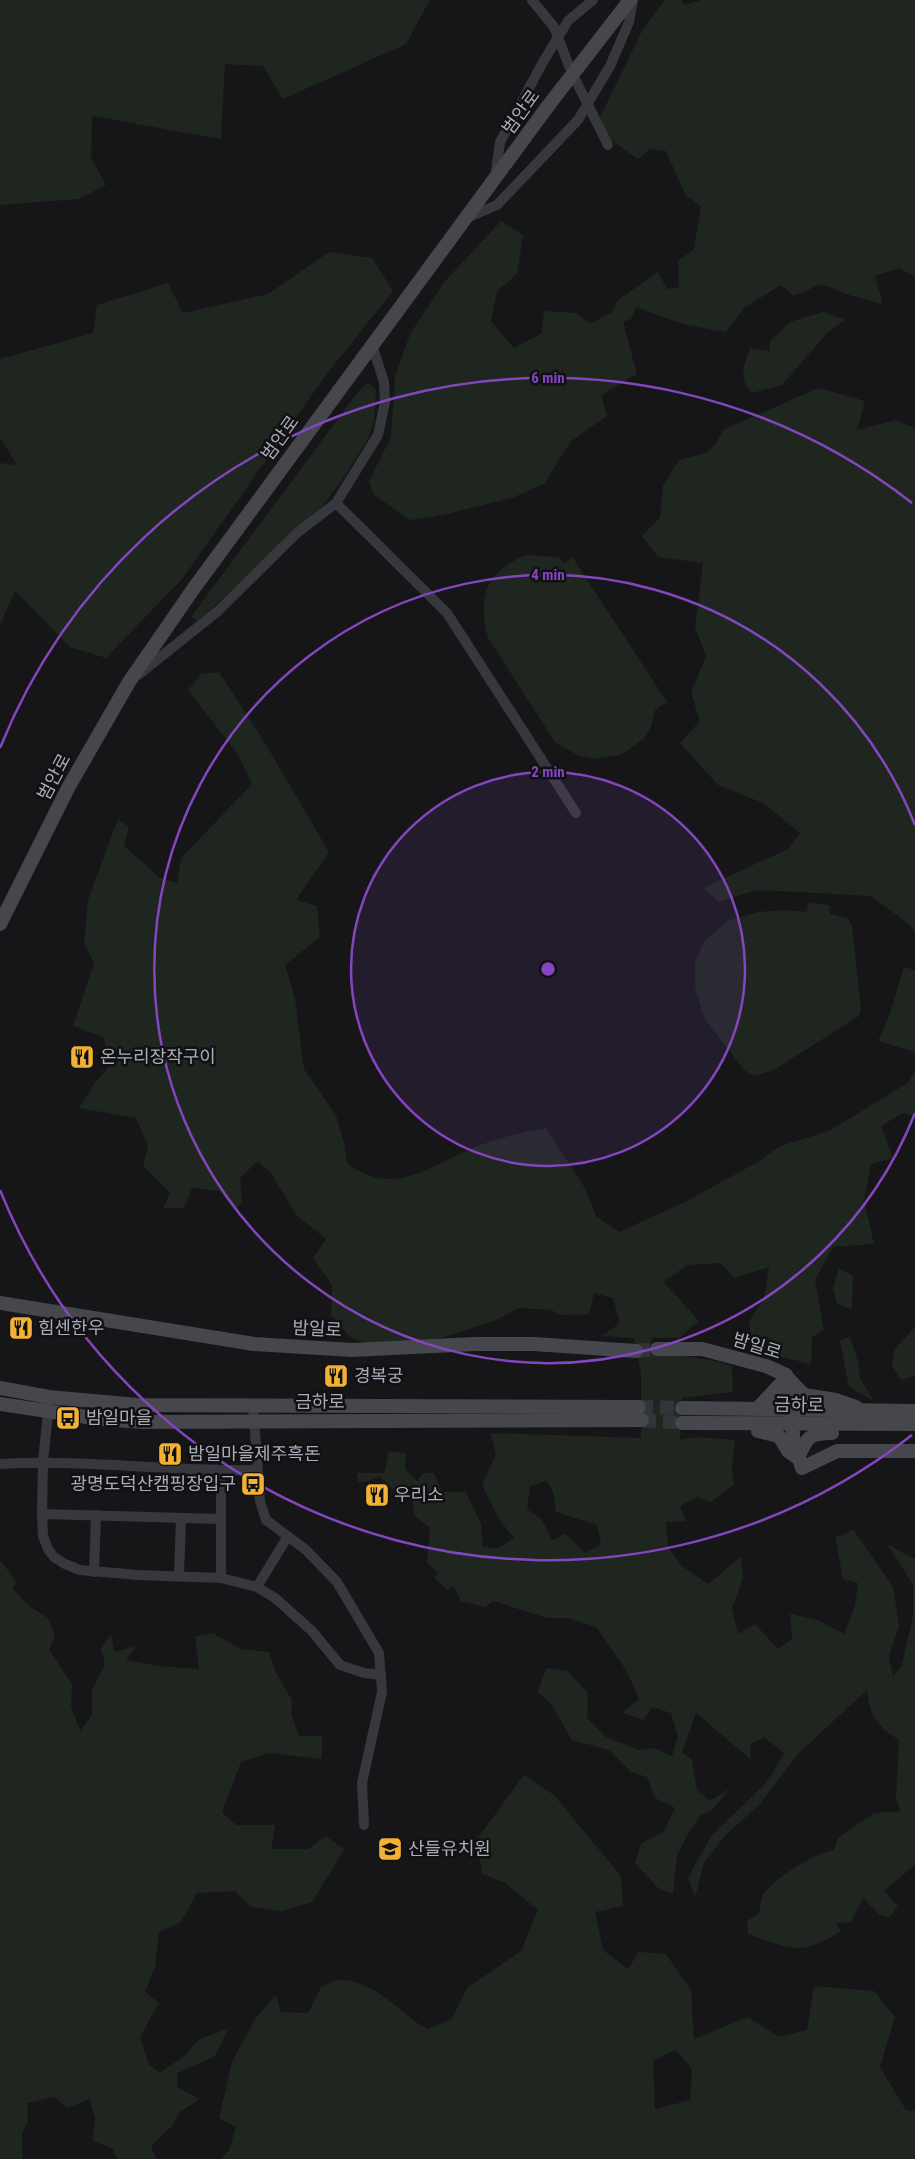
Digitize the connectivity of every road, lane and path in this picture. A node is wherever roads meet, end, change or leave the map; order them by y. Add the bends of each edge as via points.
1 (532, 0) edge
2 (593, 0) edge
3 (632, 0) edge
4 (558, 37) junction
5 (569, 66) dead end
6 (576, 81) dead end
7 (588, 106) junction
8 (608, 145) dead end
9 (494, 181) junction
10 (467, 218) junction
11 (372, 345) junction
12 (336, 503) junction
13 (129, 682) junction
14 (576, 813) dead end
15 (0, 924) edge
16 (0, 1303) edge
17 (657, 1349) tunnel mouth
18 (636, 1351) tunnel mouth
19 (787, 1377) junction
20 (0, 1388) edge
21 (49, 1397) junction
22 (0, 1404) edge
23 (253, 1405) junction
24 (682, 1408) tunnel mouth
25 (758, 1408) junction
26 (915, 1411) edge
27 (48, 1412) junction
28 (792, 1417) junction
29 (872, 1418) junction
30 (253, 1421) junction
31 (682, 1422) tunnel mouth
32 (721, 1423) junction
33 (915, 1424) edge
34 (915, 1450) edge
35 (798, 1458) junction
36 (43, 1461) junction
37 (0, 1464) edge
38 (221, 1470) junction
39 (257, 1470) junction
40 (42, 1514) junction
41 (96, 1515) junction
42 (181, 1518) junction
43 (221, 1519) junction
44 (288, 1536) junction
45 (94, 1572) junction
46 (179, 1575) junction
47 (220, 1578) junction
48 (257, 1587) junction
49 (381, 1675) junction
50 (364, 1825) dead end

1 - 4 street via 550,20
2 - 4 street via 568,21
3 - 7 street via 623,37
3 - 9 main road, 범안로 via 548,106
4 - 5 street
4 - 9 street via 500,142
6 - 7 street
7 - 8 street
7 - 10 street via 497,205
9 - 10 main road, 범안로
10 - 11 main road, 범안로
11 - 12 street via 384,382 385,402 378,435
11 - 13 main road, 범안로
12 - 13 street via 291,539 218,611
12 - 14 street via 447,613
13 - 15 main road, 범안로 via 68,788
16 - 18 main road, 밤일로 via 254,1344 352,1350 534,1344
17 - 19 main road, 밤일로 via 702,1349 766,1366
19 - 25 main road
19 - 28 main road, 밤일로
19 - 29 main road via 804,1395 836,1400
20 - 21 main road, 금하로
21 - 23 main road, 금하로 via 137,1405
21 - 27 street
22 - 27 main road, 금하로
23 - 30 street
23 - 30 main road, 금하로 via 640,1414
24 - 25 main road, 금하로
25 - 28 main road, 금하로
26 - 29 main road, 금하로
27 - 30 main road, 금하로 via 144,1422
27 - 36 street
28 - 29 main road, 금하로
28 - 32 main road, 금하로
28 - 35 main road, 밤일로
29 - 33 main road, 금하로
29 - 35 main road via 847,1432 814,1434 805,1442
30 - 39 street
31 - 32 main road, 금하로
32 - 35 main road via 775,1433 788,1451
34 - 35 main road via 837,1451 802,1468
36 - 37 street
36 - 38 street
36 - 40 street
38 - 39 street
38 - 43 street
39 - 44 street via 260,1501 266,1520
40 - 41 street
40 - 45 street via 43,1536 54,1557 72,1567
41 - 42 street
41 - 45 street
42 - 43 street
42 - 46 street
43 - 47 street
44 - 48 street
44 - 49 street via 337,1582 379,1653
45 - 46 street
46 - 47 street
47 - 48 street
48 - 49 street via 275,1598 312,1631 340,1666
49 - 50 street via 382,1692 362,1783

